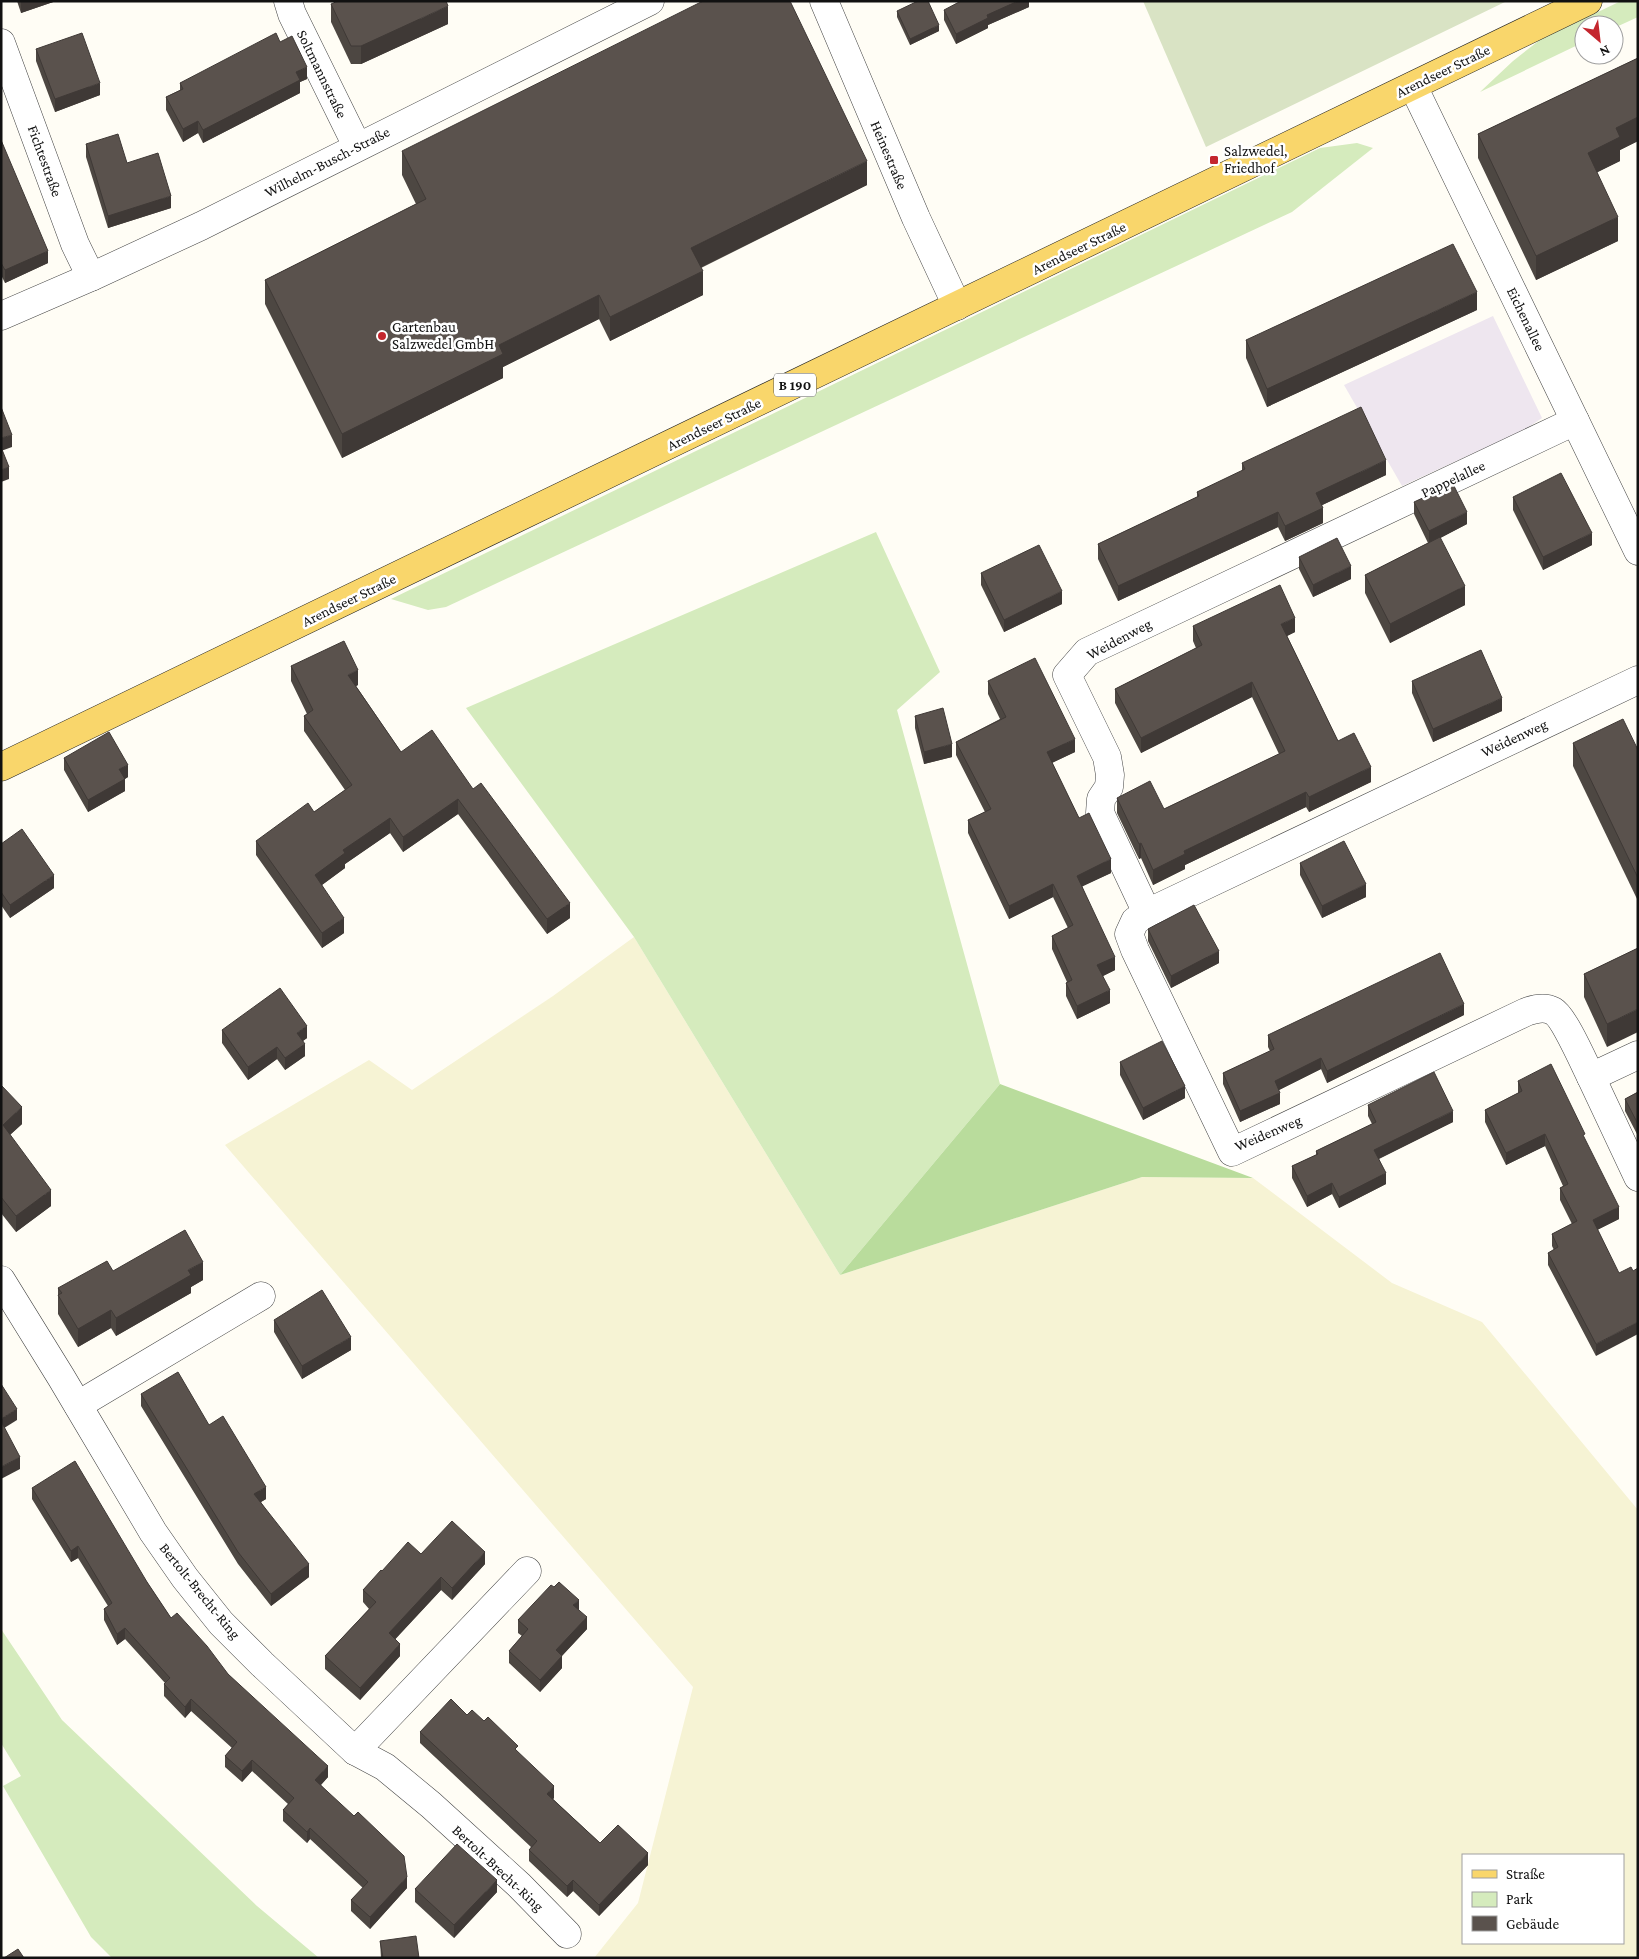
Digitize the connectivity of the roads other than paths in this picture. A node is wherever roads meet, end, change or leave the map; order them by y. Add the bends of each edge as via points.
1 (288, 1) edge
2 (650, 1) edge
3 (824, 1) edge
4 (1588, 1) edge
5 (1, 43) edge
6 (1413, 86) junction
7 (357, 146) junction
8 (91, 278) junction
9 (957, 306) junction
10 (1, 316) edge
11 (1575, 421) junction
12 (1330, 536) joint
13 (1638, 552) edge
14 (1638, 680) edge
15 (1, 767) edge
16 (1147, 913) junction
17 (1638, 1054) edge
18 (1591, 1077) junction
19 (1638, 1177) edge
20 (1, 1280) edge
21 (261, 1296) dead end
22 (78, 1405) junction
23 (527, 1571) dead end
24 (355, 1751) junction
25 (567, 1934) dead end

1 - 7 street, Soltmannstraße
2 - 7 street, Wilhelm-Busch-Straße
3 - 9 street, Heinestraße
4 - 6 main road, Arendseer Straße / B 190
5 - 8 street, Fichtestraße
6 - 9 main road, Arendseer Straße / B 190
6 - 11 street, Eichenallee
7 - 8 street, Wilhelm-Busch-Straße
8 - 10 street, Wilhelm-Busch-Straße
9 - 15 main road, Arendseer Straße / B 190
11 - 12 street, Pappelallee
11 - 13 street, Eichenallee
12 - 16 street, Weidenweg via 1088,652 1067,675 1106,757 1109,787 1101,799 1100,814
14 - 16 street, Weidenweg
16 - 18 street, Weidenweg via 1135,921 1130,934 1135,950 1232,1152 1539,1008 1552,1010 1561,1018
17 - 18 street
18 - 19 street
20 - 22 street, Bertolt-Brecht-Ring
21 - 22 street
22 - 24 street, Bertolt-Brecht-Ring via 153,1532 197,1593 262,1664
23 - 24 street
24 - 25 street, Bertolt-Brecht-Ring via 385,1766 519,1884

